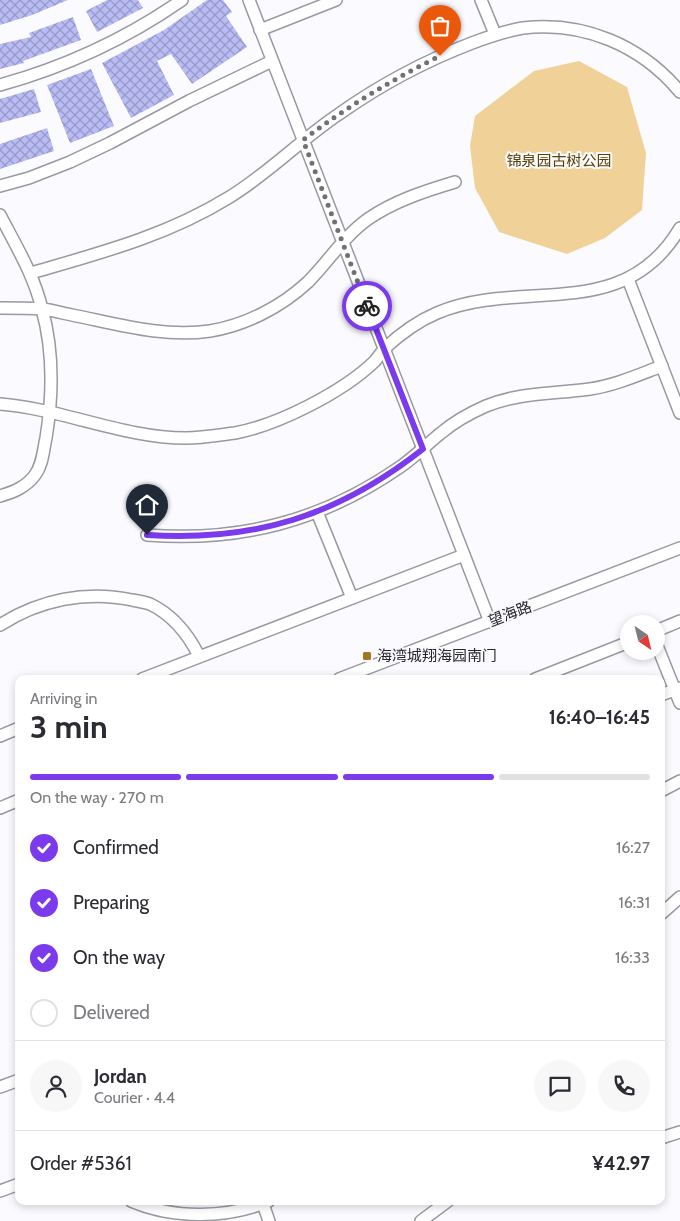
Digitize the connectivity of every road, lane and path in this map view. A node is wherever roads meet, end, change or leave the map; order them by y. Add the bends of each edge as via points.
1 (182, 0) edge
2 (249, 0) edge
3 (336, 0) edge
4 (482, 0) edge
5 (260, 30) junction
6 (495, 34) junction
7 (272, 60) junction
8 (0, 85) edge
9 (680, 92) edge
10 (303, 140) junction
11 (455, 182) dead end
12 (0, 186) edge
13 (0, 215) edge
14 (680, 228) edge
15 (343, 243) junction
16 (31, 274) junction
17 (628, 278) junction
18 (0, 308) edge
19 (42, 309) junction
20 (384, 350) junction
21 (662, 366) junction
22 (0, 404) edge
23 (50, 412) junction
24 (680, 413) edge
25 (423, 449) junction
26 (0, 496) edge
27 (317, 512) junction
28 (147, 535) dead end
29 (680, 548) edge
30 (464, 555) junction
31 (352, 598) junction
32 (680, 621) edge
33 (490, 622) junction
34 (0, 625) edge
35 (665, 627) edge
36 (620, 646) edge
37 (199, 656) junction
38 (664, 660) edge
39 (152, 675) edge
40 (350, 675) edge
41 (545, 675) edge
42 (677, 689) edge
43 (665, 694) edge
44 (680, 704) edge
45 (15, 730) edge
46 (0, 736) edge
47 (680, 781) edge
48 (665, 789) edge
49 (15, 802) edge
50 (0, 808) edge
51 (680, 896) edge
52 (665, 910) edge
53 (15, 1081) edge
54 (0, 1087) edge
55 (680, 1132) edge
56 (665, 1137) edge
57 (15, 1186) edge
58 (0, 1192) edge
59 (143, 1205) edge
60 (259, 1205) edge
61 (266, 1205) edge
62 (443, 1205) edge
63 (269, 1221) edge
64 (421, 1221) edge

1 - 8 street via 124,36 85,55
2 - 5 street
3 - 5 street
4 - 6 street
5 - 7 street
6 - 9 street via 549,27 576,29 602,36 650,61
6 - 10 street via 454,50 383,86
7 - 10 street
7 - 12 street via 70,162
10 - 15 street
10 - 16 street via 267,171 187,221 144,239
11 - 15 street via 395,204 367,220
13 - 16 street
14 - 17 street via 661,254
15 - 19 street via 308,282 286,300 263,314 211,331 156,332
15 - 20 street
16 - 19 street
17 - 20 street via 590,291 484,299 437,313 401,334
17 - 21 street
18 - 19 street
19 - 23 street via 52,377
20 - 23 street via 334,392 283,418 236,432 186,438 146,434
20 - 25 street
21 - 24 street
21 - 25 street via 619,383 512,398 487,406 464,417
22 - 23 street
23 - 26 street via 42,460 36,474 13,493
25 - 27 street via 383,479
25 - 30 street
27 - 28 street via 270,527 221,535
27 - 31 street
29 - 33 street, 望海路
30 - 31 street
30 - 33 street
31 - 37 street
32 - 35 street
33 - 40 street, 望海路
34 - 37 street via 38,606 65,599 121,598 149,604 162,611 184,630
36 - 41 street
37 - 39 street
38 - 42 street
42 - 43 street
42 - 44 street
45 - 46 street
47 - 48 street
49 - 50 street
51 - 52 street
53 - 54 street
55 - 56 street
57 - 58 street
59 - 60 street via 162,1211 213,1214
61 - 63 street
62 - 64 street

